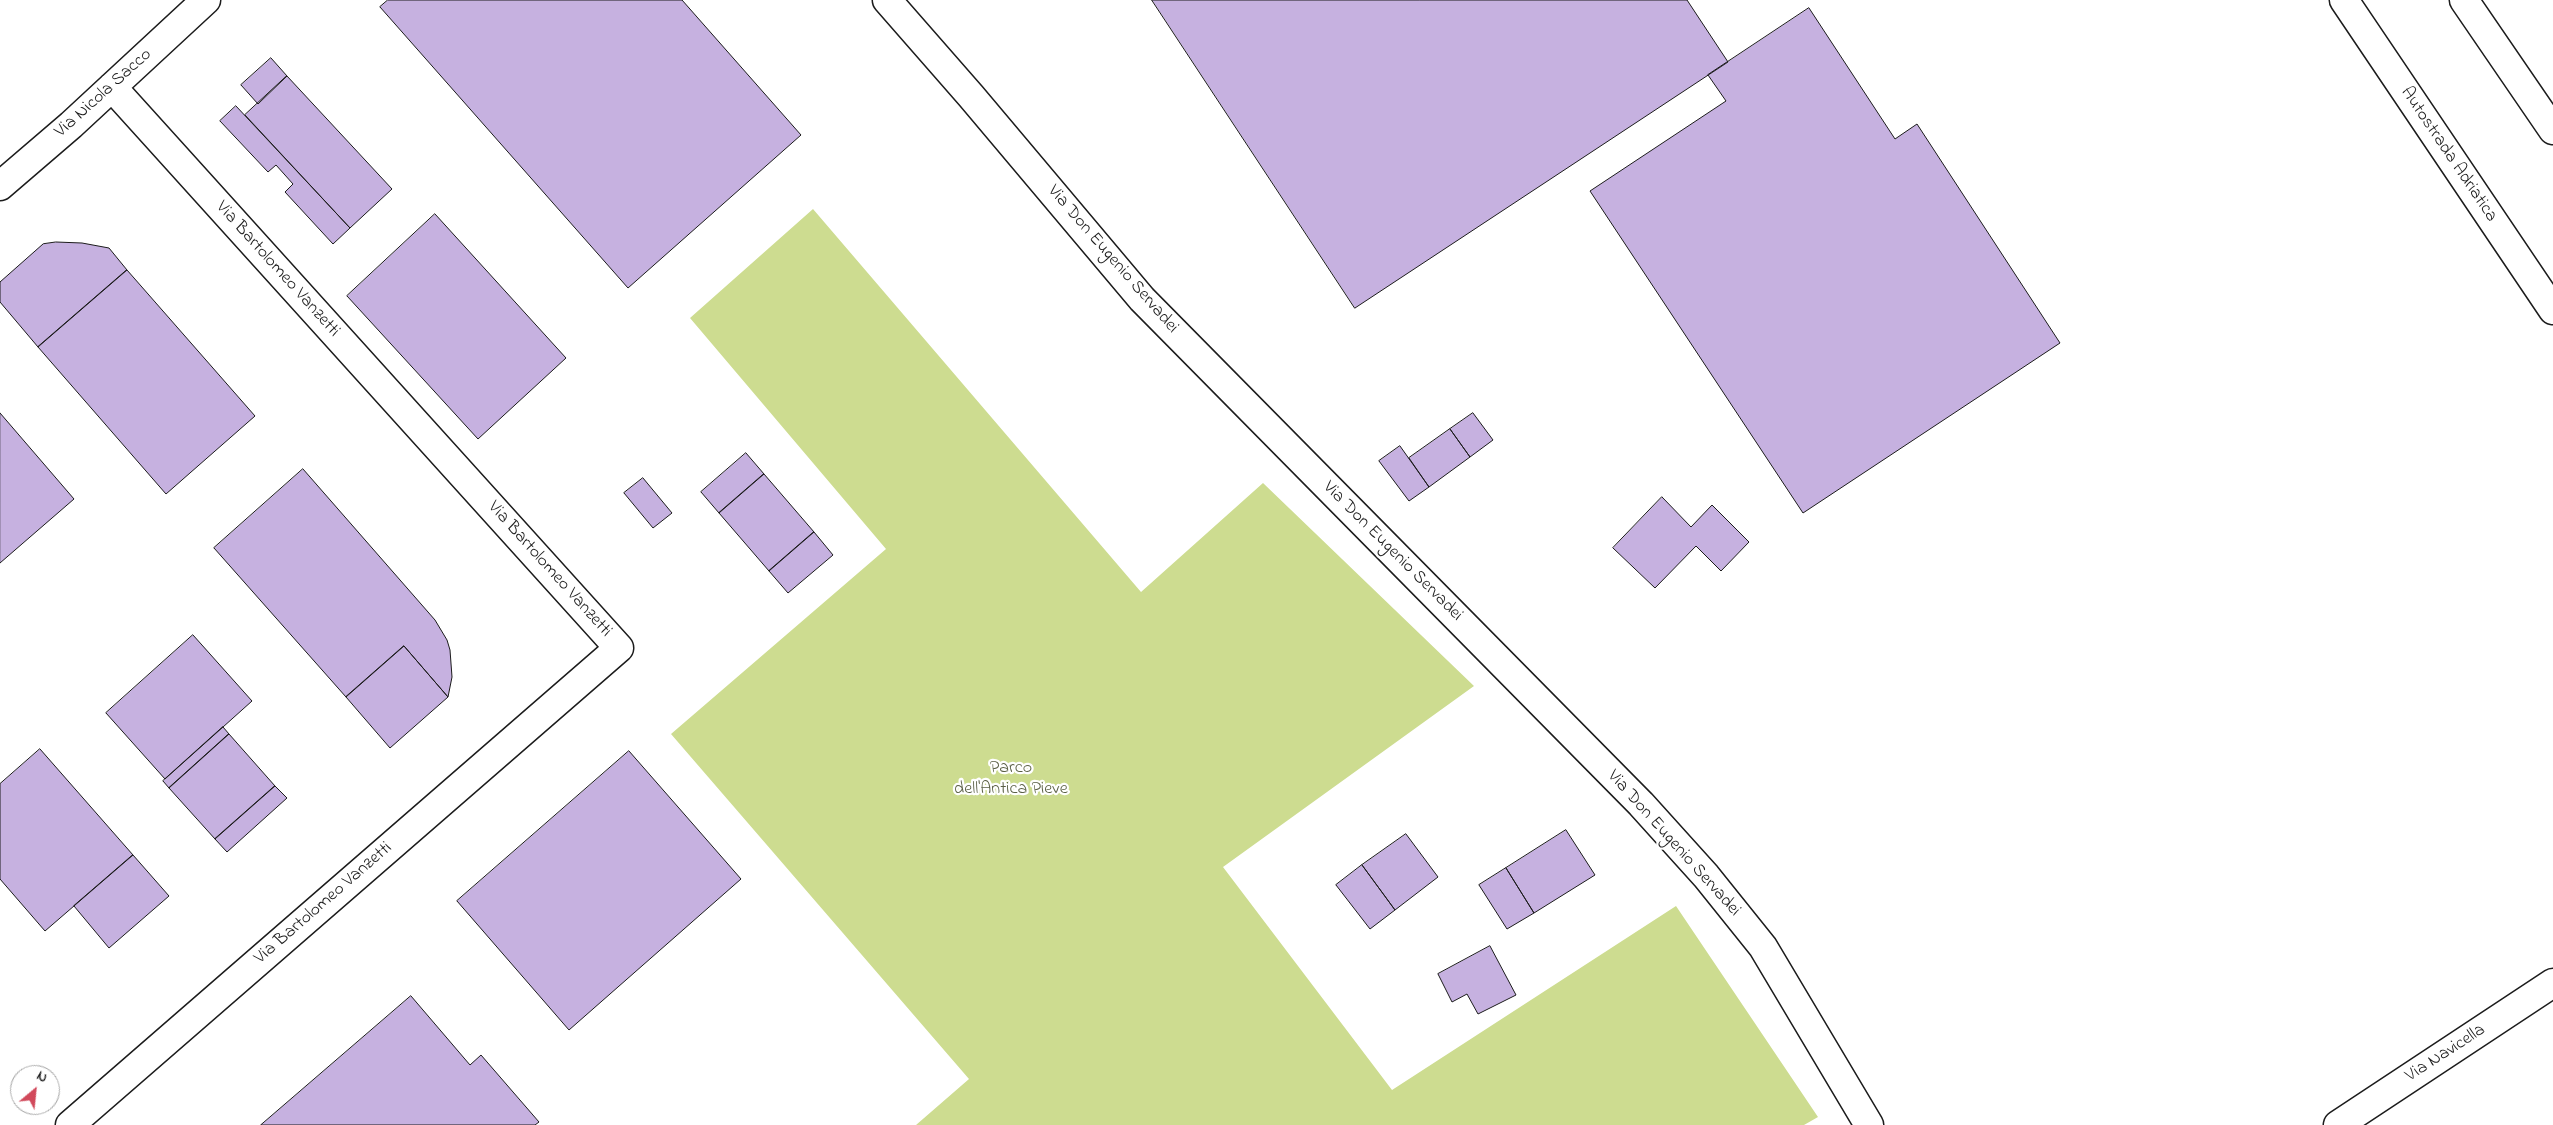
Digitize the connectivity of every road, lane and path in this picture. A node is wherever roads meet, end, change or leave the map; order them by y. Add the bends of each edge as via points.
1 (206, 0) edge
2 (887, 0) edge
3 (2344, 0) edge
4 (2464, 0) edge
5 (112, 87) junction
6 (2553, 130) edge
7 (0, 186) edge
8 (2553, 310) edge
9 (2553, 983) edge
10 (70, 1125) edge
11 (1869, 1125) edge
12 (2338, 1125) edge

1 - 5 main road, Via Nicola Sacco
2 - 11 main road, Via Don Eugenio Servadei via 1142,299 1641,804 1706,876 1763,948
3 - 8 main road, Autostrada Adriatica
4 - 6 main road
5 - 7 main road, Via Nicola Sacco
5 - 10 main road, Via Bartolomeo Vanzetti via 619,648
9 - 12 main road, Via Navicella

